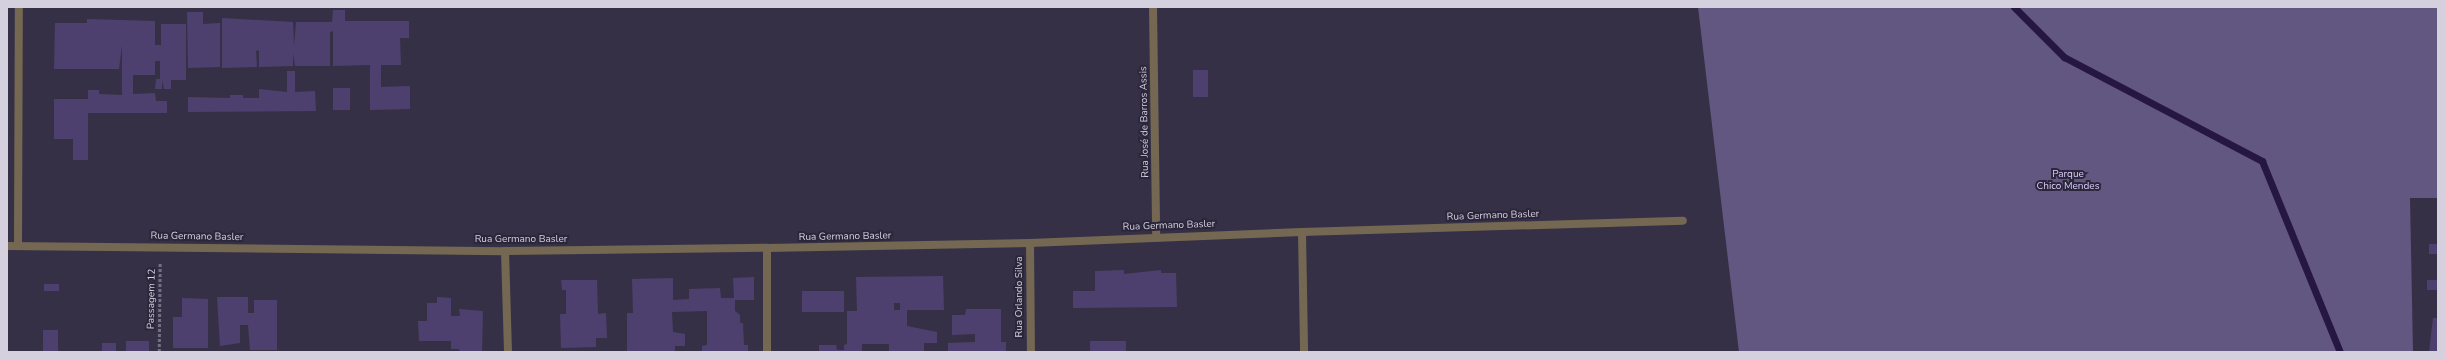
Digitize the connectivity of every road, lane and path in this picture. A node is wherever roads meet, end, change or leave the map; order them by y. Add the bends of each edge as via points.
1 (19, 7) edge
2 (1154, 7) edge
3 (1683, 220) dead end
4 (1302, 232) junction
5 (1156, 236) junction
6 (1030, 243) junction
7 (18, 245) junction
8 (7, 246) edge
9 (160, 247) junction
10 (767, 248) junction
11 (505, 251) junction
12 (159, 352) edge
13 (508, 352) edge
14 (767, 352) edge
15 (1031, 352) edge
16 (1304, 352) edge

1 - 7 street
2 - 5 street, Rua José de Barros Assis
3 - 4 street, Rua Germano Basler
4 - 5 street, Rua Germano Basler
4 - 16 street
5 - 6 street, Rua Germano Basler
6 - 10 street, Rua Germano Basler
6 - 15 street, Rua Orlando Silva
7 - 8 street, Rua Germano Basler
7 - 9 street, Rua Germano Basler
9 - 11 street, Rua Germano Basler
9 - 12 path, Passagem 12
10 - 11 street, Rua Germano Basler
10 - 14 street
11 - 13 street

